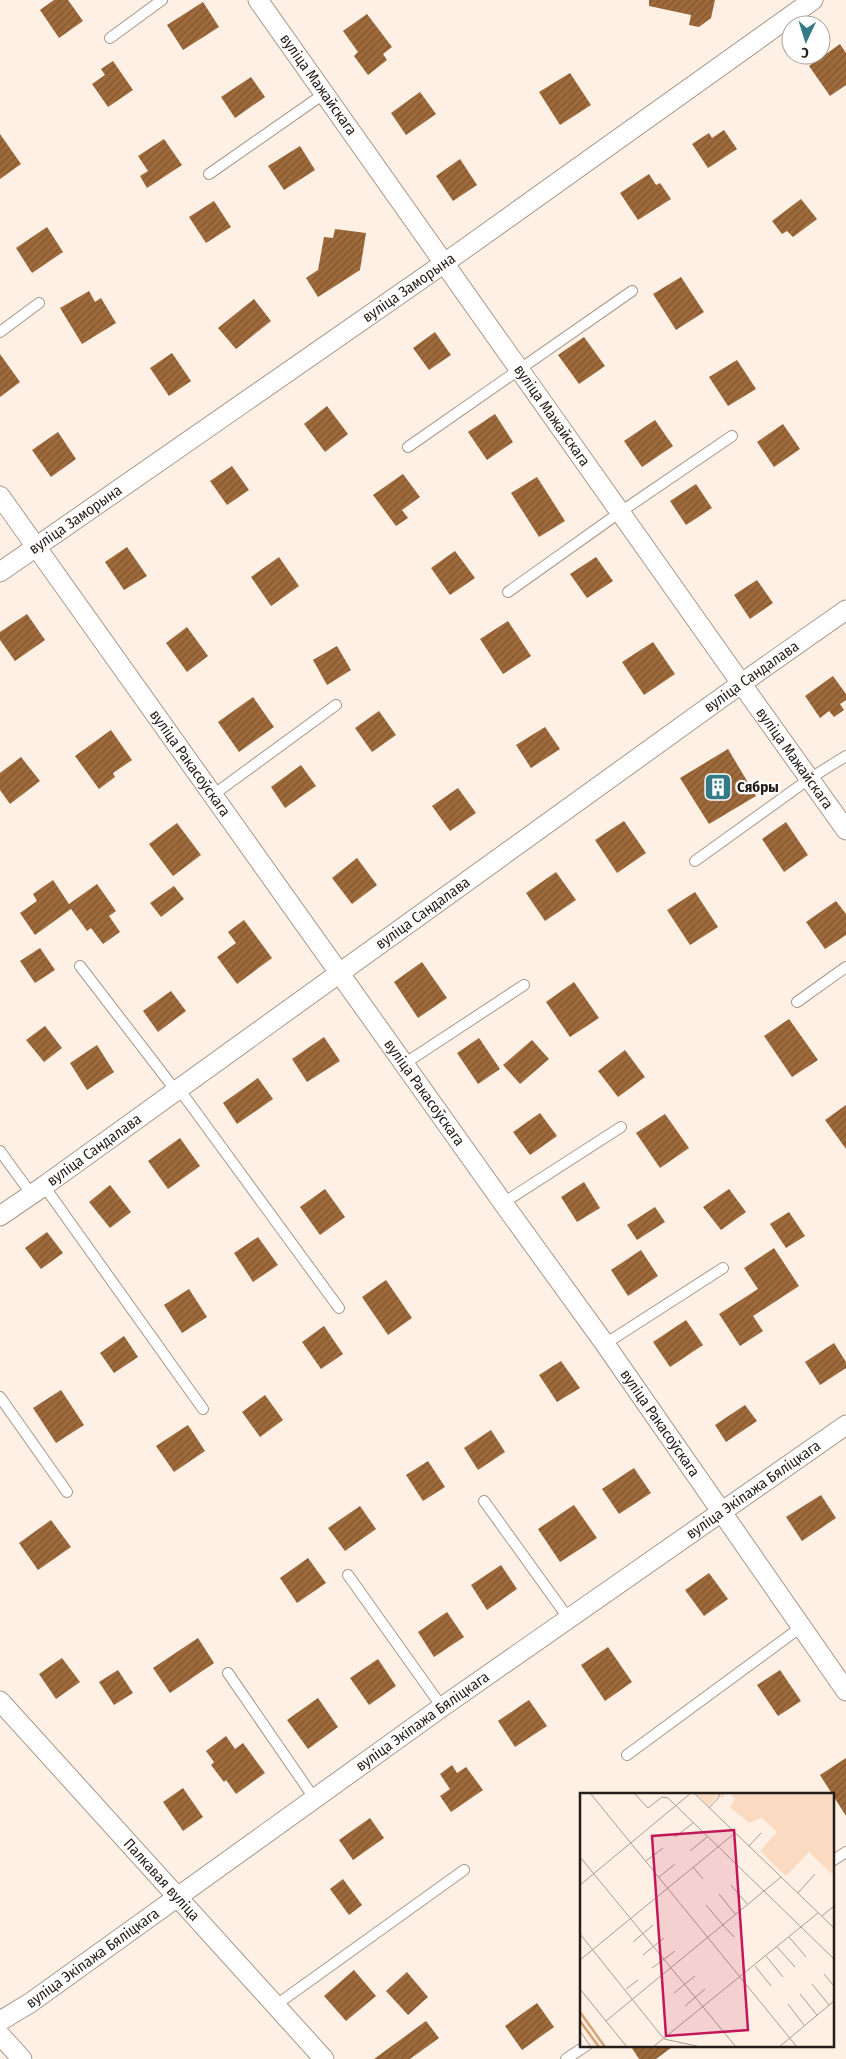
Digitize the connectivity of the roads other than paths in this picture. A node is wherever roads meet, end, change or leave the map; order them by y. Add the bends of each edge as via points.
1 (162, 0) edge
2 (258, 0) edge
3 (813, 0) edge
4 (110, 38) dead end
5 (325, 94) junction
6 (209, 174) dead end
7 (446, 262) junction
8 (632, 291) dead end
9 (39, 303) dead end
10 (0, 332) edge
11 (518, 368) junction
12 (732, 436) dead end
13 (408, 446) dead end
14 (0, 496) edge
15 (619, 513) junction
16 (37, 546) junction
17 (0, 572) edge
18 (508, 592) dead end
19 (846, 610) edge
20 (742, 683) junction
21 (336, 705) dead end
22 (846, 756) edge
23 (809, 779) junction
24 (213, 795) junction
25 (846, 830) edge
26 (695, 861) dead end
27 (80, 966) dead end
28 (846, 967) edge
29 (339, 973) junction
30 (524, 986) dead end
31 (797, 1002) dead end
32 (404, 1064) junction
33 (177, 1090) junction
34 (621, 1127) dead end
35 (0, 1151) edge
36 (38, 1190) junction
37 (503, 1203) junction
38 (0, 1216) edge
39 (723, 1268) dead end
40 (339, 1308) dead end
41 (605, 1344) junction
42 (0, 1397) edge
43 (203, 1409) dead end
44 (846, 1425) edge
45 (67, 1492) dead end
46 (484, 1501) dead end
47 (723, 1512) junction
48 (348, 1575) dead end
49 (569, 1619) junction
50 (801, 1627) junction
51 (228, 1673) dead end
52 (843, 1682) edge
53 (0, 1701) edge
54 (442, 1707) junction
55 (627, 1755) dead end
56 (314, 1798) junction
57 (846, 1852) edge
58 (834, 1861) edge
59 (464, 1870) dead end
60 (178, 1898) junction
61 (276, 2005) junction
62 (0, 2021) edge
63 (0, 2035) edge
64 (586, 2046) edge
65 (22, 2059) edge
66 (324, 2059) edge
67 (566, 2059) edge

1 - 4 lane
2 - 5 street, вуліца Мажайскага
3 - 7 street, вуліца Заморына
5 - 6 lane
5 - 7 street, вуліца Мажайскага
7 - 11 street, вуліца Мажайскага
7 - 16 street, вуліца Заморына
8 - 11 lane
9 - 10 lane
11 - 13 lane
11 - 15 street, вуліца Мажайскага
12 - 15 lane
14 - 16 street, вуліца Ракасоўскага
15 - 18 lane
15 - 20 street, вуліца Мажайскага
16 - 17 street, вуліца Заморына
16 - 24 street, вуліца Ракасоўскага
19 - 20 street, вуліца Сандалава
20 - 23 street, вуліца Мажайскага
20 - 29 street, вуліца Сандалава
21 - 24 lane
22 - 23 lane
23 - 25 street, вуліца Мажайскага
23 - 26 lane
24 - 29 street, вуліца Ракасоўскага
27 - 33 lane
28 - 31 lane
29 - 32 street, вуліца Ракасоўскага
29 - 33 street, вуліца Сандалава
30 - 32 lane
32 - 37 street, вуліца Ракасоўскага
33 - 36 street, вуліца Сандалава
33 - 40 lane
34 - 37 lane
35 - 36 lane
36 - 38 street, вуліца Сандалава
36 - 43 lane
37 - 41 street, вуліца Ракасоўскага
39 - 41 lane
41 - 47 street, вуліца Ракасоўскага
42 - 45 lane
44 - 47 street, вуліца Экіпажа Бяліцкага
46 - 49 lane
47 - 49 street, вуліца Экіпажа Бяліцкага
47 - 50 street, вуліца Ракасоўскага
48 - 54 lane
49 - 54 street, вуліца Экіпажа Бяліцкага
50 - 52 street, вуліца Ракасоўскага
50 - 55 lane
51 - 56 lane
53 - 60 street, Палкавая вуліца
54 - 56 street, вуліца Экіпажа Бяліцкага
56 - 60 street, вуліца Экіпажа Бяліцкага
57 - 58 lane
59 - 61 lane
60 - 61 street, Палкавая вуліца
60 - 62 street, вуліца Экіпажа Бяліцкага
61 - 66 street, Палкавая вуліца
63 - 65 street
64 - 67 lane

